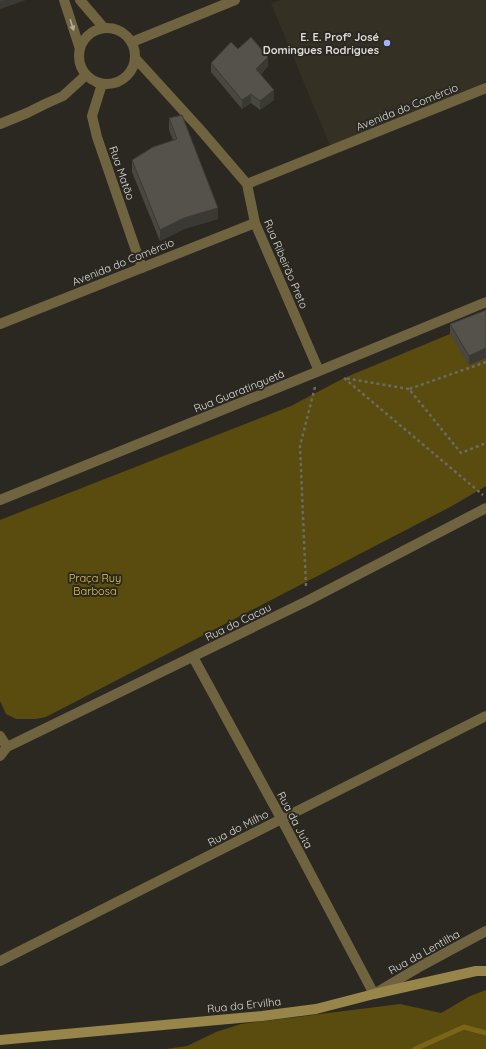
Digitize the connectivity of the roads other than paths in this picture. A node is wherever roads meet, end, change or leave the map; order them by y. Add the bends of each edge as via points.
1 (64, 0) edge
2 (80, 0) edge
3 (235, 0) edge
4 (104, 28) junction
5 (132, 42) junction
6 (80, 49) junction
7 (136, 60) junction
8 (86, 75) junction
9 (102, 84) junction
10 (486, 88) edge
11 (0, 124) edge
12 (247, 184) junction
13 (255, 223) junction
14 (142, 268) junction
15 (486, 302) edge
16 (0, 324) edge
17 (319, 371) junction
18 (0, 500) edge
19 (486, 508) edge
20 (193, 657) junction
21 (486, 716) edge
22 (0, 736) edge
23 (7, 747) junction
24 (0, 756) edge
25 (282, 820) junction
26 (486, 932) edge
27 (0, 961) edge
28 (486, 970) edge
29 (374, 994) junction
30 (0, 1040) edge

1 -> 6 street
2 - 4 street
3 - 5 street
4 - 5 street via 120,31
4 - 6 street via 89,35
5 - 7 street
6 - 8 street via 81,67
7 - 9 street via 128,76 120,82
7 - 12 street, Rua Ribeirão Preto
8 - 9 street
8 - 11 street via 63,96
9 - 14 street, Rua Matão via 92,116
10 - 12 street, Avenida do Comércio
12 - 13 street, Rua Ribeirão Preto
13 - 14 street, Avenida do Comércio
13 - 17 street, Rua Ribeirão Preto
14 - 16 street, Avenida do Comércio
15 - 17 street, Rua Guaratinguetá
17 - 18 street, Rua Guaratinguetá
19 - 20 street, Rua do Cacau
20 - 23 street, Rua do Cacau
20 - 25 street, Rua da Juta
21 - 25 street, Rua do Milho
22 - 23 street
23 - 24 street, Rua do Cacau
25 - 27 street, Rua do Milho
25 - 29 street, Rua da Juta
26 - 29 street, Rua da Lentilha via 420,966
28 - 29 street, Rua da Ervilha
29 - 30 street, Rua da Ervilha via 316,1009 262,1016

